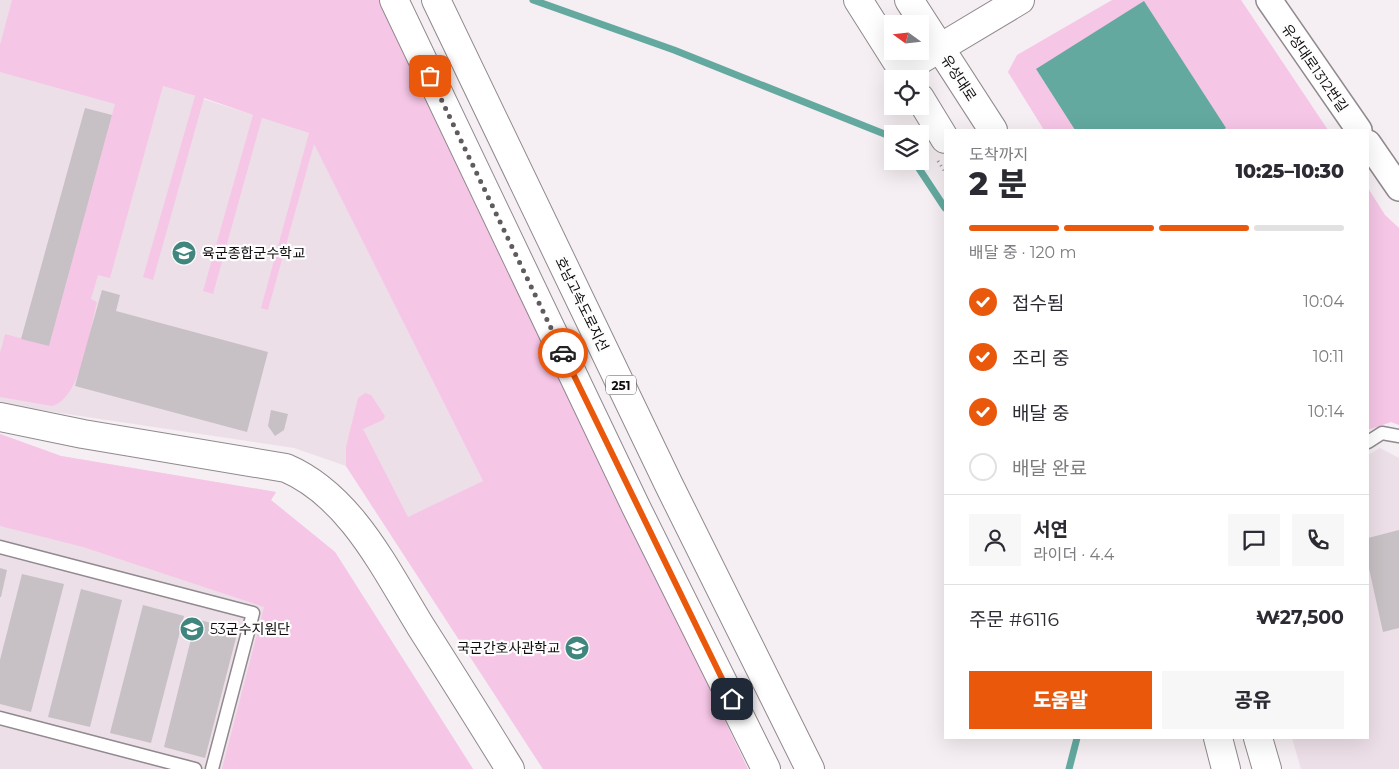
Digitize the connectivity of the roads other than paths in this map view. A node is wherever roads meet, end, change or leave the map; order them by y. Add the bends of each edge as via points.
1 (394, 0) edge
2 (436, 0) edge
3 (858, 0) edge
4 (909, 0) edge
5 (1020, 0) edge
6 (1274, 2) edge
7 (940, 48) junction
8 (902, 70) edge
9 (910, 70) edge
10 (929, 113) edge
11 (991, 129) edge
12 (1358, 129) edge
13 (944, 137) edge
14 (1369, 144) edge
15 (1399, 188) edge
16 (0, 417) edge
17 (1399, 436) edge
18 (1369, 441) edge
19 (0, 547) edge
20 (0, 718) edge
21 (1218, 739) edge
22 (1258, 739) edge
23 (195, 769) edge
24 (212, 769) edge
25 (510, 769) edge
26 (766, 769) edge
27 (810, 769) edge
28 (1226, 769) edge
29 (1267, 769) edge

1 - 26 main road via 636,507
2 - 27 main road, 호남고속도로지선 / 251
3 - 8 main road
4 - 7 main road, 유성대로
5 - 7 main road
6 - 12 street, 유성대로1312번길
7 - 9 main road
7 - 11 main road, 유성대로
10 - 13 main road
14 - 15 street
16 - 25 main road via 286,468 306,476 324,490 367,541
17 - 18 lane via 1382,433
19 - 24 lane via 254,613
20 - 23 lane
21 - 28 main road
22 - 29 main road

